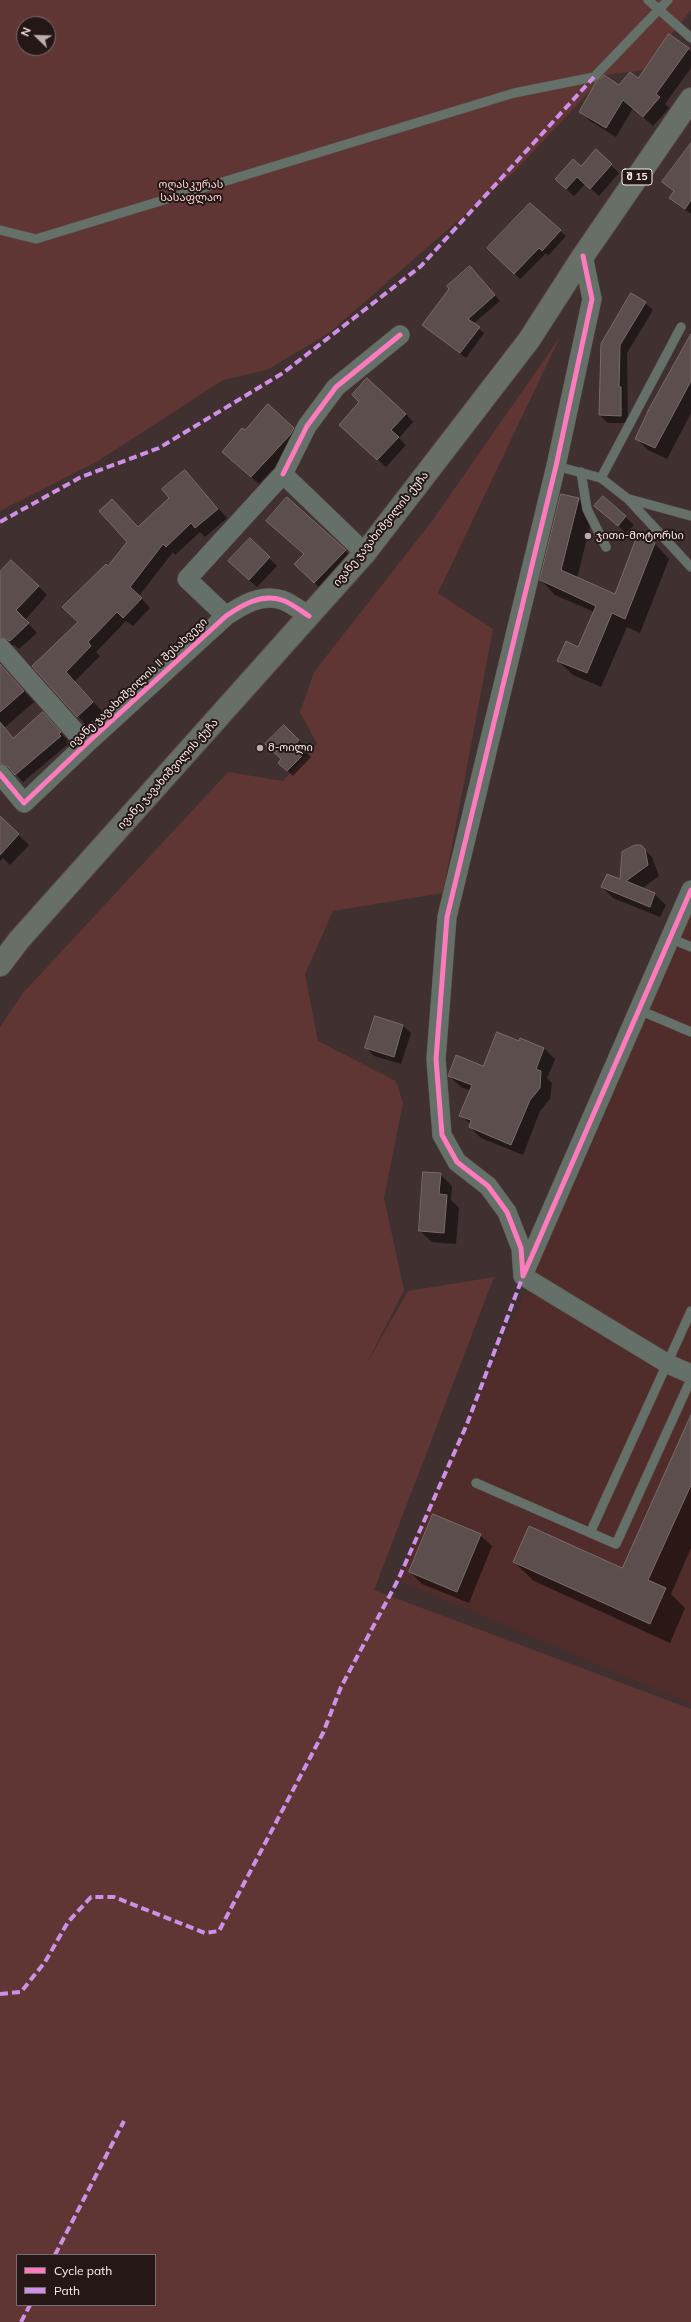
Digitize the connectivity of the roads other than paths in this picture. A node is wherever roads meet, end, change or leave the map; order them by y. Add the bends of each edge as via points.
1 (648, 0) edge
2 (668, 0) edge
3 (658, 10) junction
4 (691, 38) edge
5 (691, 99) edge
6 (0, 230) edge
7 (583, 256) junction
8 (681, 326) dead end
9 (400, 335) dead end
10 (556, 466) junction
11 (581, 472) junction
12 (284, 474) junction
13 (601, 478) junction
14 (628, 499) junction
15 (691, 516) edge
16 (606, 547) dead end
17 (365, 553) junction
18 (691, 567) edge
19 (226, 616) junction
20 (309, 616) junction
21 (0, 647) edge
22 (86, 744) junction
23 (0, 774) edge
24 (691, 890) edge
25 (670, 938) junction
26 (691, 947) edge
27 (0, 965) edge
28 (639, 1010) junction
29 (691, 1032) edge
30 (523, 1276) junction
31 (691, 1311) edge
32 (668, 1364) junction
33 (691, 1374) edge
34 (691, 1379) edge
35 (476, 1483) dead end
36 (590, 1533) junction

1 - 3 lane
2 - 3 lane
3 - 4 lane
3 - 6 lane via 594,77 514,93 36,239
5 - 7 main road, ივანე ჯავახიშვილის ქუჩა / შ 15
7 - 10 street via 592,299
7 - 17 main road, ივანე ჯავახიშვილის ქუჩა / შ 15 via 529,340
8 - 13 lane
9 - 12 street via 336,387 307,426
10 - 11 lane
10 - 30 street via 447,917 436,1059 442,1135 458,1162 488,1186 507,1212 521,1248
11 - 13 lane
11 - 16 lane via 587,509
12 - 17 street
12 - 19 street via 187,579
13 - 14 lane
14 - 15 lane
14 - 18 lane
17 - 20 main road, ივანე ჯავახიშვილის ქუჩა / შ 15
19 - 20 street, ივანე ჯავახიშვილის II შესახვევი via 244,604 264,598 282,600
19 - 22 street, ივანე ჯავახიშვილის II შესახვევი
20 - 27 main road, ივანე ჯავახიშვილის ქუჩა / შ 15 via 24,934
21 - 22 street, ივანე ჯავახიშვილის II შესახვევი
22 - 23 street, ივანე ჯავახიშვილის II შესახვევი via 24,803
24 - 25 street
25 - 26 lane
25 - 28 street
28 - 29 lane
28 - 30 street
30 - 32 street
31 - 32 lane
32 - 33 street
32 - 36 lane
34 - 36 lane via 616,1544
35 - 36 lane

